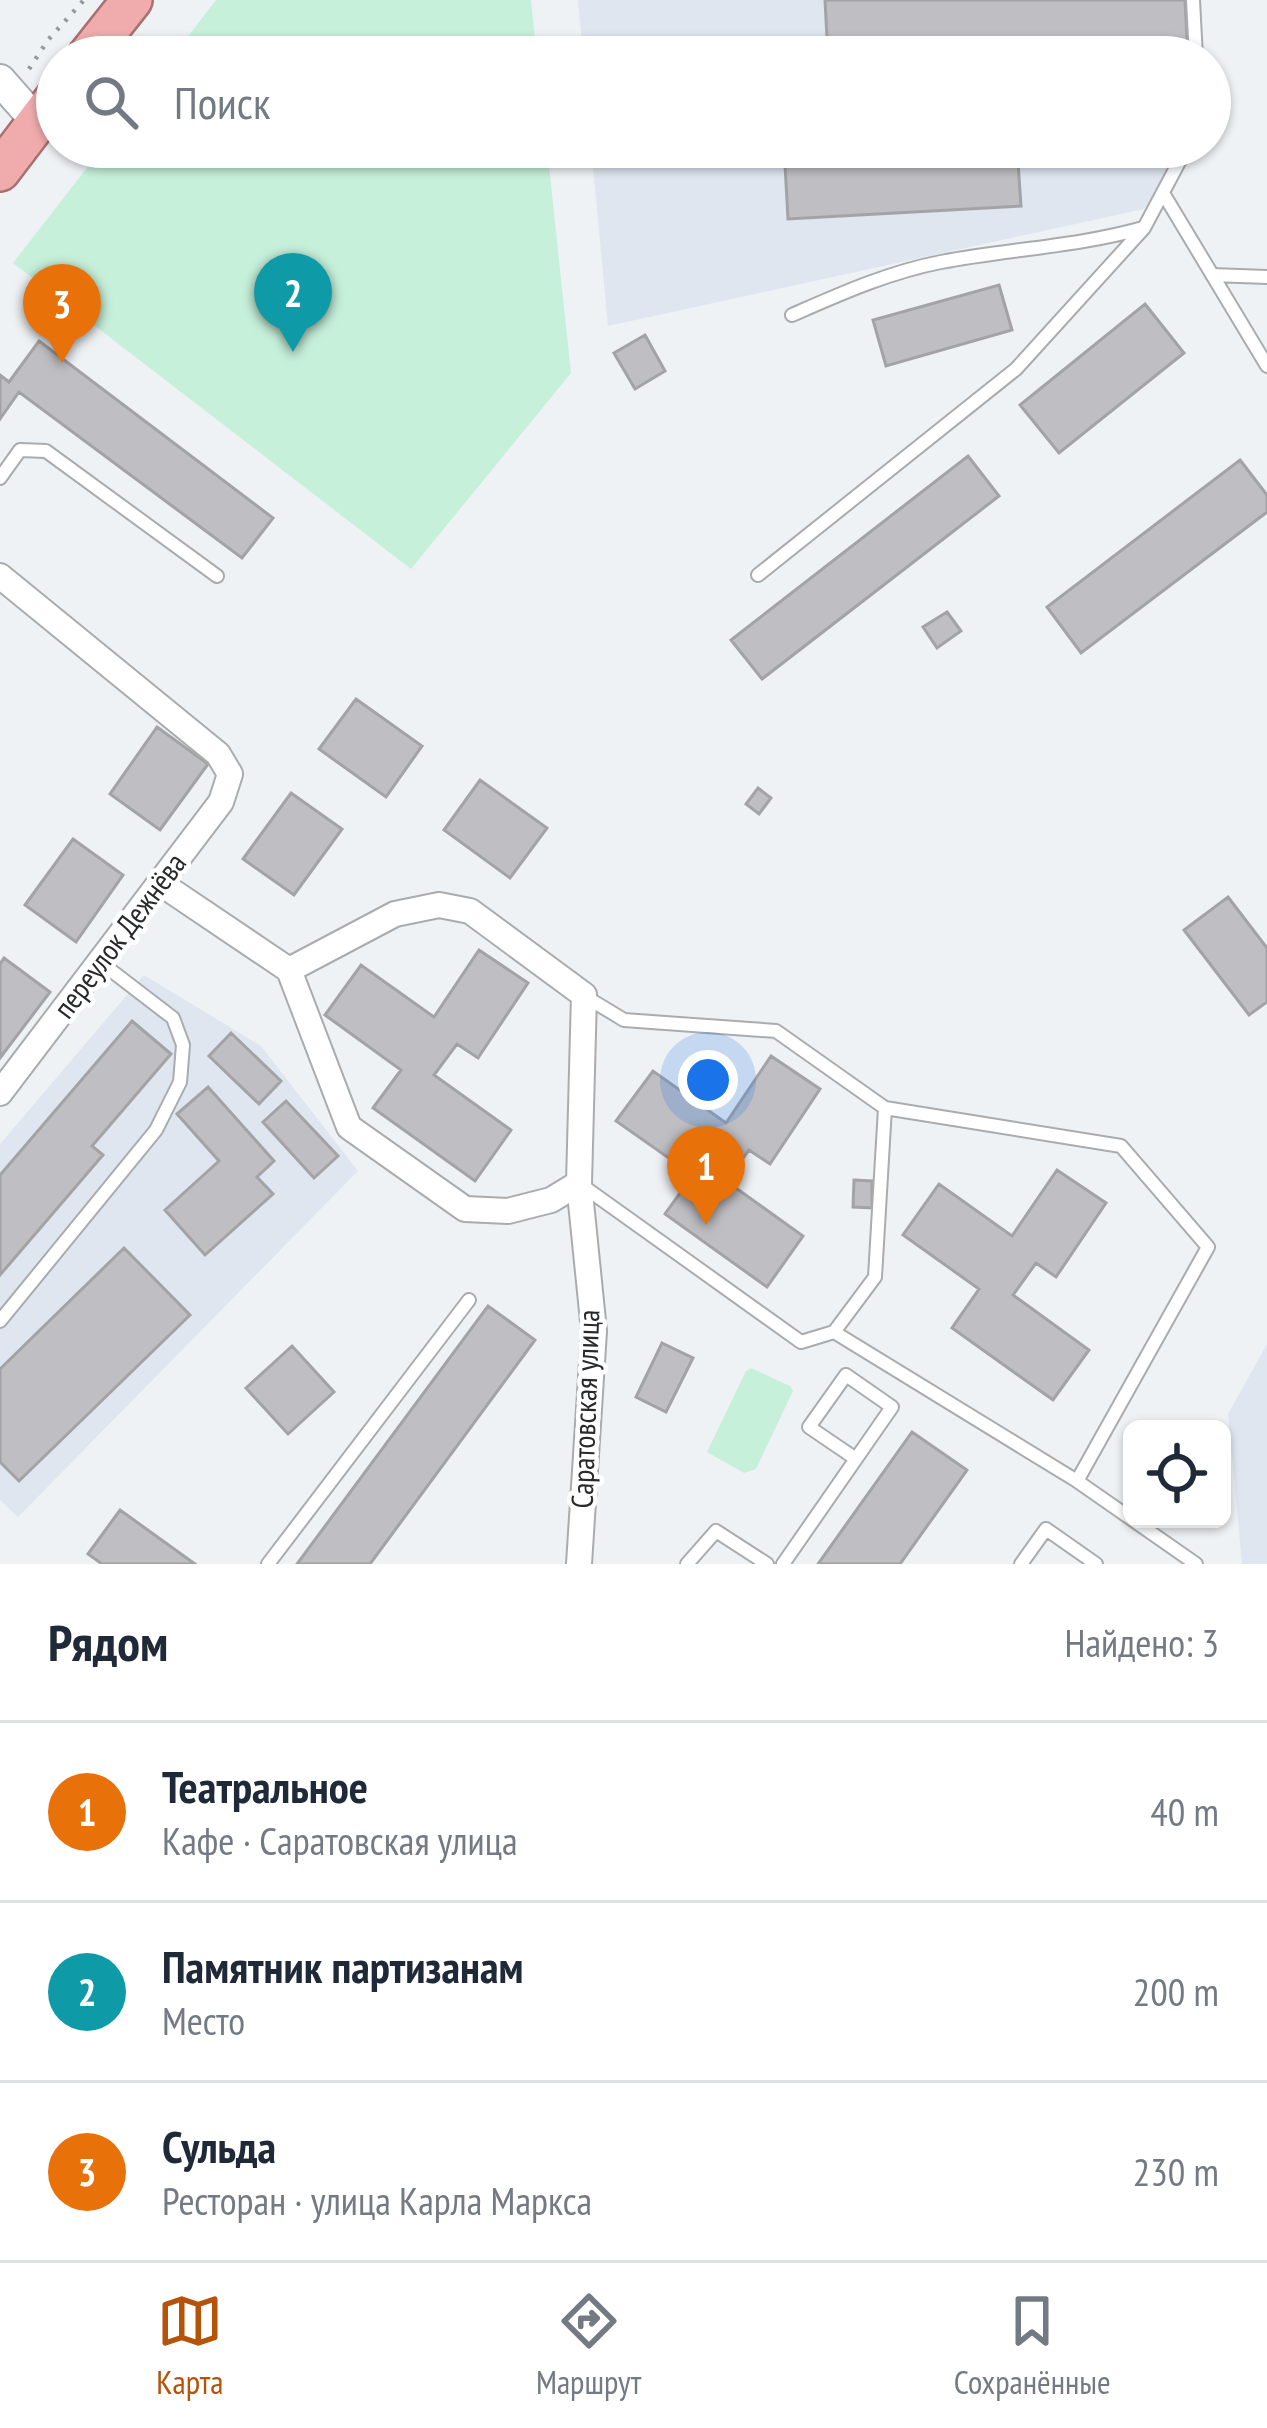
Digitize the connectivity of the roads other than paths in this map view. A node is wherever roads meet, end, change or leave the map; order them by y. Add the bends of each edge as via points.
1 (132, 0) edge
2 (1193, 0) edge
3 (104, 36) edge
4 (1195, 36) edge
5 (27, 98) edge
6 (1176, 168) edge
7 (0, 171) edge
8 (1163, 193) junction
9 (1144, 228) junction
10 (1212, 275) junction
11 (1267, 277) edge
12 (792, 315) dead end
13 (1267, 366) edge
14 (0, 478) edge
15 (758, 575) dead end
16 (0, 576) edge
17 (217, 576) dead end
18 (160, 883) junction
19 (100, 962) junction
20 (289, 970) junction
21 (584, 995) junction
22 (0, 1093) edge
23 (885, 1108) junction
24 (579, 1183) junction
25 (469, 1300) dead end
26 (0, 1321) edge
27 (834, 1332) junction
28 (856, 1460) junction
29 (1077, 1481) junction
30 (268, 1564) edge
31 (579, 1564) edge
32 (687, 1564) edge
33 (767, 1564) edge
34 (783, 1564) edge
35 (1021, 1564) edge
36 (1096, 1564) edge
37 (1196, 1564) edge

1 - 3 highway
2 - 4 lane
5 - 7 highway
6 - 8 lane
8 - 9 lane
8 - 10 lane
9 - 12 lane via 938,262
9 - 15 lane via 1016,369
10 - 11 lane
10 - 13 lane
14 - 17 lane via 20,450 46,451
16 - 18 street, переулок Дежнёва via 218,754 230,774 221,802
18 - 19 street, переулок Дежнёва
18 - 20 street
19 - 22 street, переулок Дежнёва
19 - 26 lane via 172,1018 183,1045 180,1082 157,1130
20 - 21 street via 395,914 439,905 470,911
20 - 24 street via 350,1126 465,1209 508,1211
21 - 23 lane via 624,1020 776,1031
21 - 24 street
23 - 27 lane via 875,1277
23 - 29 lane via 1121,1146 1208,1246
24 - 27 lane via 800,1342
24 - 31 street, Саратовская улица via 594,1331
25 - 30 lane
27 - 29 lane
28 - 28 lane via 892,1407 845,1375 809,1427
28 - 34 lane
29 - 37 lane
32 - 33 lane via 716,1531
35 - 36 lane via 1046,1528

